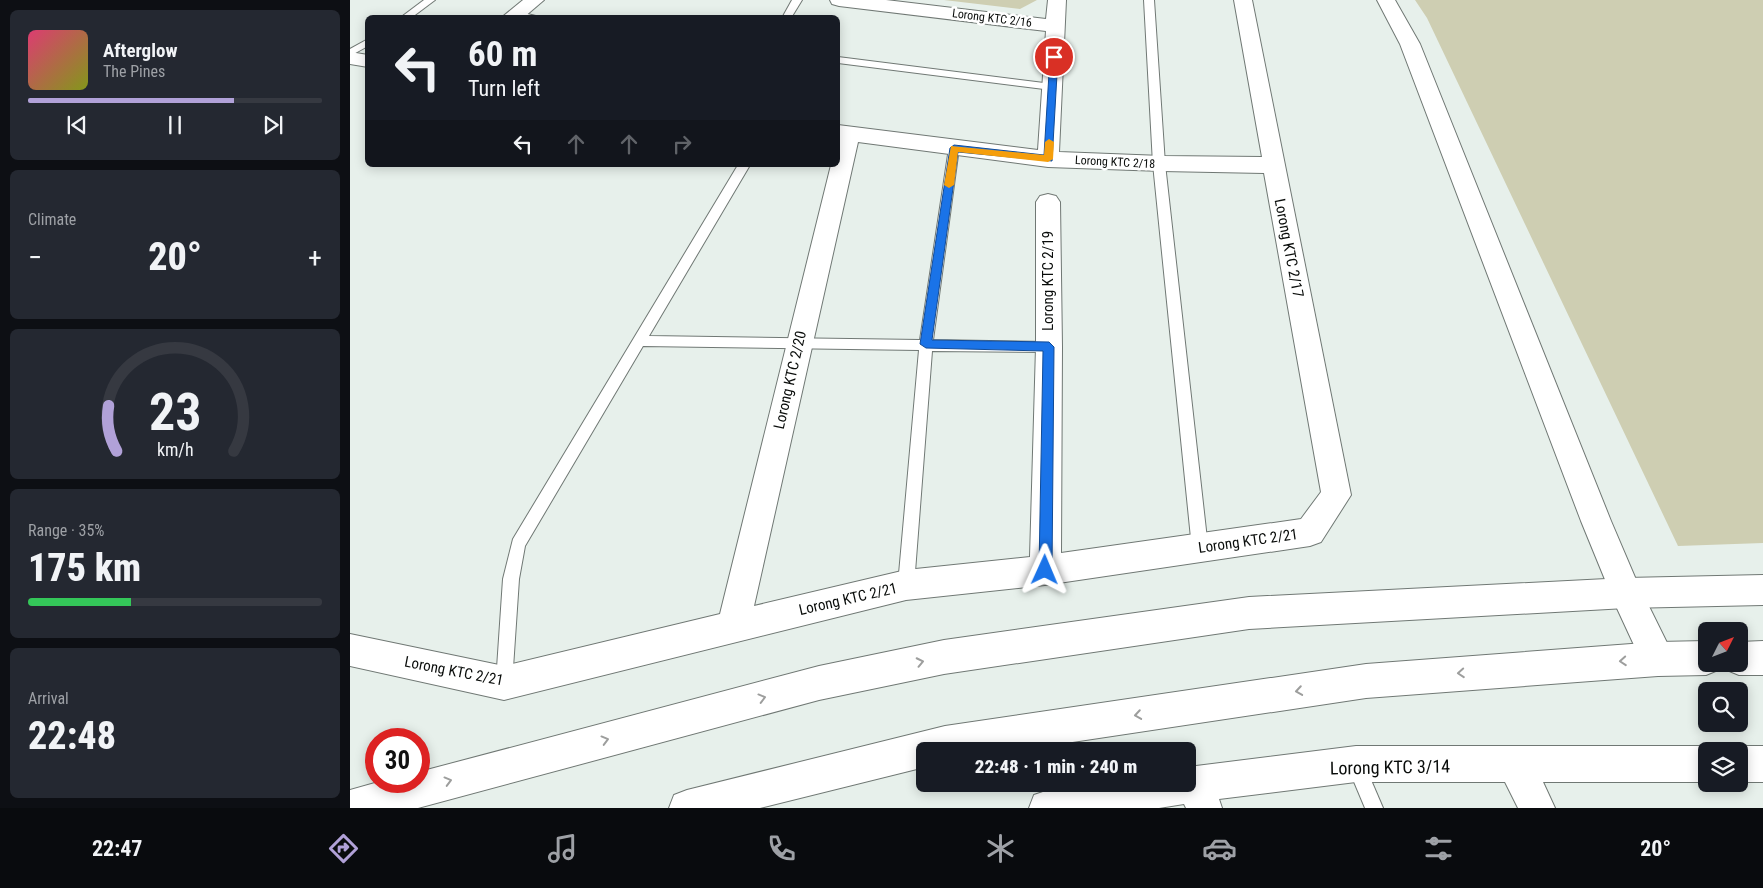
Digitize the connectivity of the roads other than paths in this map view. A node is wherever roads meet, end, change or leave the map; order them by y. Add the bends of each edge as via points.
1 (430, 0) edge
2 (535, 0) edge
3 (797, 0) edge
4 (839, 0) edge
5 (1056, 0) edge
6 (1149, 0) edge
7 (1243, 0) edge
8 (1386, 0) edge
9 (408, 15) edge
10 (513, 15) edge
11 (788, 15) edge
12 (1055, 26) junction
13 (365, 44) edge
14 (350, 53) edge
15 (350, 58) edge
16 (365, 60) edge
17 (840, 60) edge
18 (1052, 88) junction
19 (843, 133) edge
20 (840, 147) edge
21 (954, 148) junction
22 (1048, 159) junction
23 (1159, 164) junction
24 (1274, 165) junction
25 (743, 167) edge
26 (836, 167) edge
27 (1048, 202) dead end
28 (639, 341) junction
29 (799, 343) junction
30 (926, 344) junction
31 (1049, 347) junction
32 (1336, 495) joint
33 (1200, 548) junction
34 (1045, 570) junction
35 (906, 585) junction
36 (1763, 590) edge
37 (1626, 593) junction
38 (733, 626) junction
39 (350, 650) edge
40 (1658, 658) junction
41 (1698, 658) edge
42 (1748, 658) edge
43 (1763, 658) edge
44 (504, 683) junction
45 (1356, 764) junction
46 (1698, 764) edge
47 (1748, 764) edge
48 (1763, 764) edge
49 (1516, 766) junction
50 (1200, 796) edge
51 (350, 808) edge
52 (686, 808) edge
53 (1047, 808) edge
54 (1374, 808) edge
55 (1537, 808) edge

1 - 9 lane
2 - 10 street
3 - 11 lane
4 - 12 street, Lorong KTC 2/16
5 - 12 street
6 - 23 lane
7 - 24 street, Lorong KTC 2/17
8 - 37 street via 1425,80
12 - 18 street
13 - 14 lane
15 - 16 street
17 - 18 lane
18 - 22 street
19 - 20 street, Lorong KTC 2/20
19 - 21 street, Lorong KTC 2/18
21 - 22 street, Lorong KTC 2/18
21 - 30 lane
22 - 23 street, Lorong KTC 2/18
23 - 24 street, Lorong KTC 2/18
23 - 33 lane
24 - 32 street, Lorong KTC 2/17
25 - 28 lane
26 - 29 street, Lorong KTC 2/20
27 - 31 street, Lorong KTC 2/19
28 - 29 lane
28 - 44 lane via 518,544 511,579
29 - 30 lane
29 - 38 street, Lorong KTC 2/20
30 - 31 lane
30 - 35 lane
31 - 34 street, Lorong KTC 2/19
32 - 33 street, Lorong KTC 2/21 via 1310,532
33 - 34 street, Lorong KTC 2/21
34 - 35 street, Lorong KTC 2/21
35 - 38 street, Lorong KTC 2/21
36 - 37 street
37 - 40 street
51 -> 37 street via 819,683 944,656 1249,613
38 - 44 street, Lorong KTC 2/21
39 - 44 street, Lorong KTC 2/21
40 - 41 street
40 -> 52 street via 1366,681 945,744
42 - 43 street
45 - 49 street, Lorong KTC 3/14
45 - 50 street, Lorong KTC 3/14
45 - 54 lane
46 - 49 street, Lorong KTC 3/14
47 - 48 street
49 - 55 street
50 - 53 street, Lorong KTC 3/14

